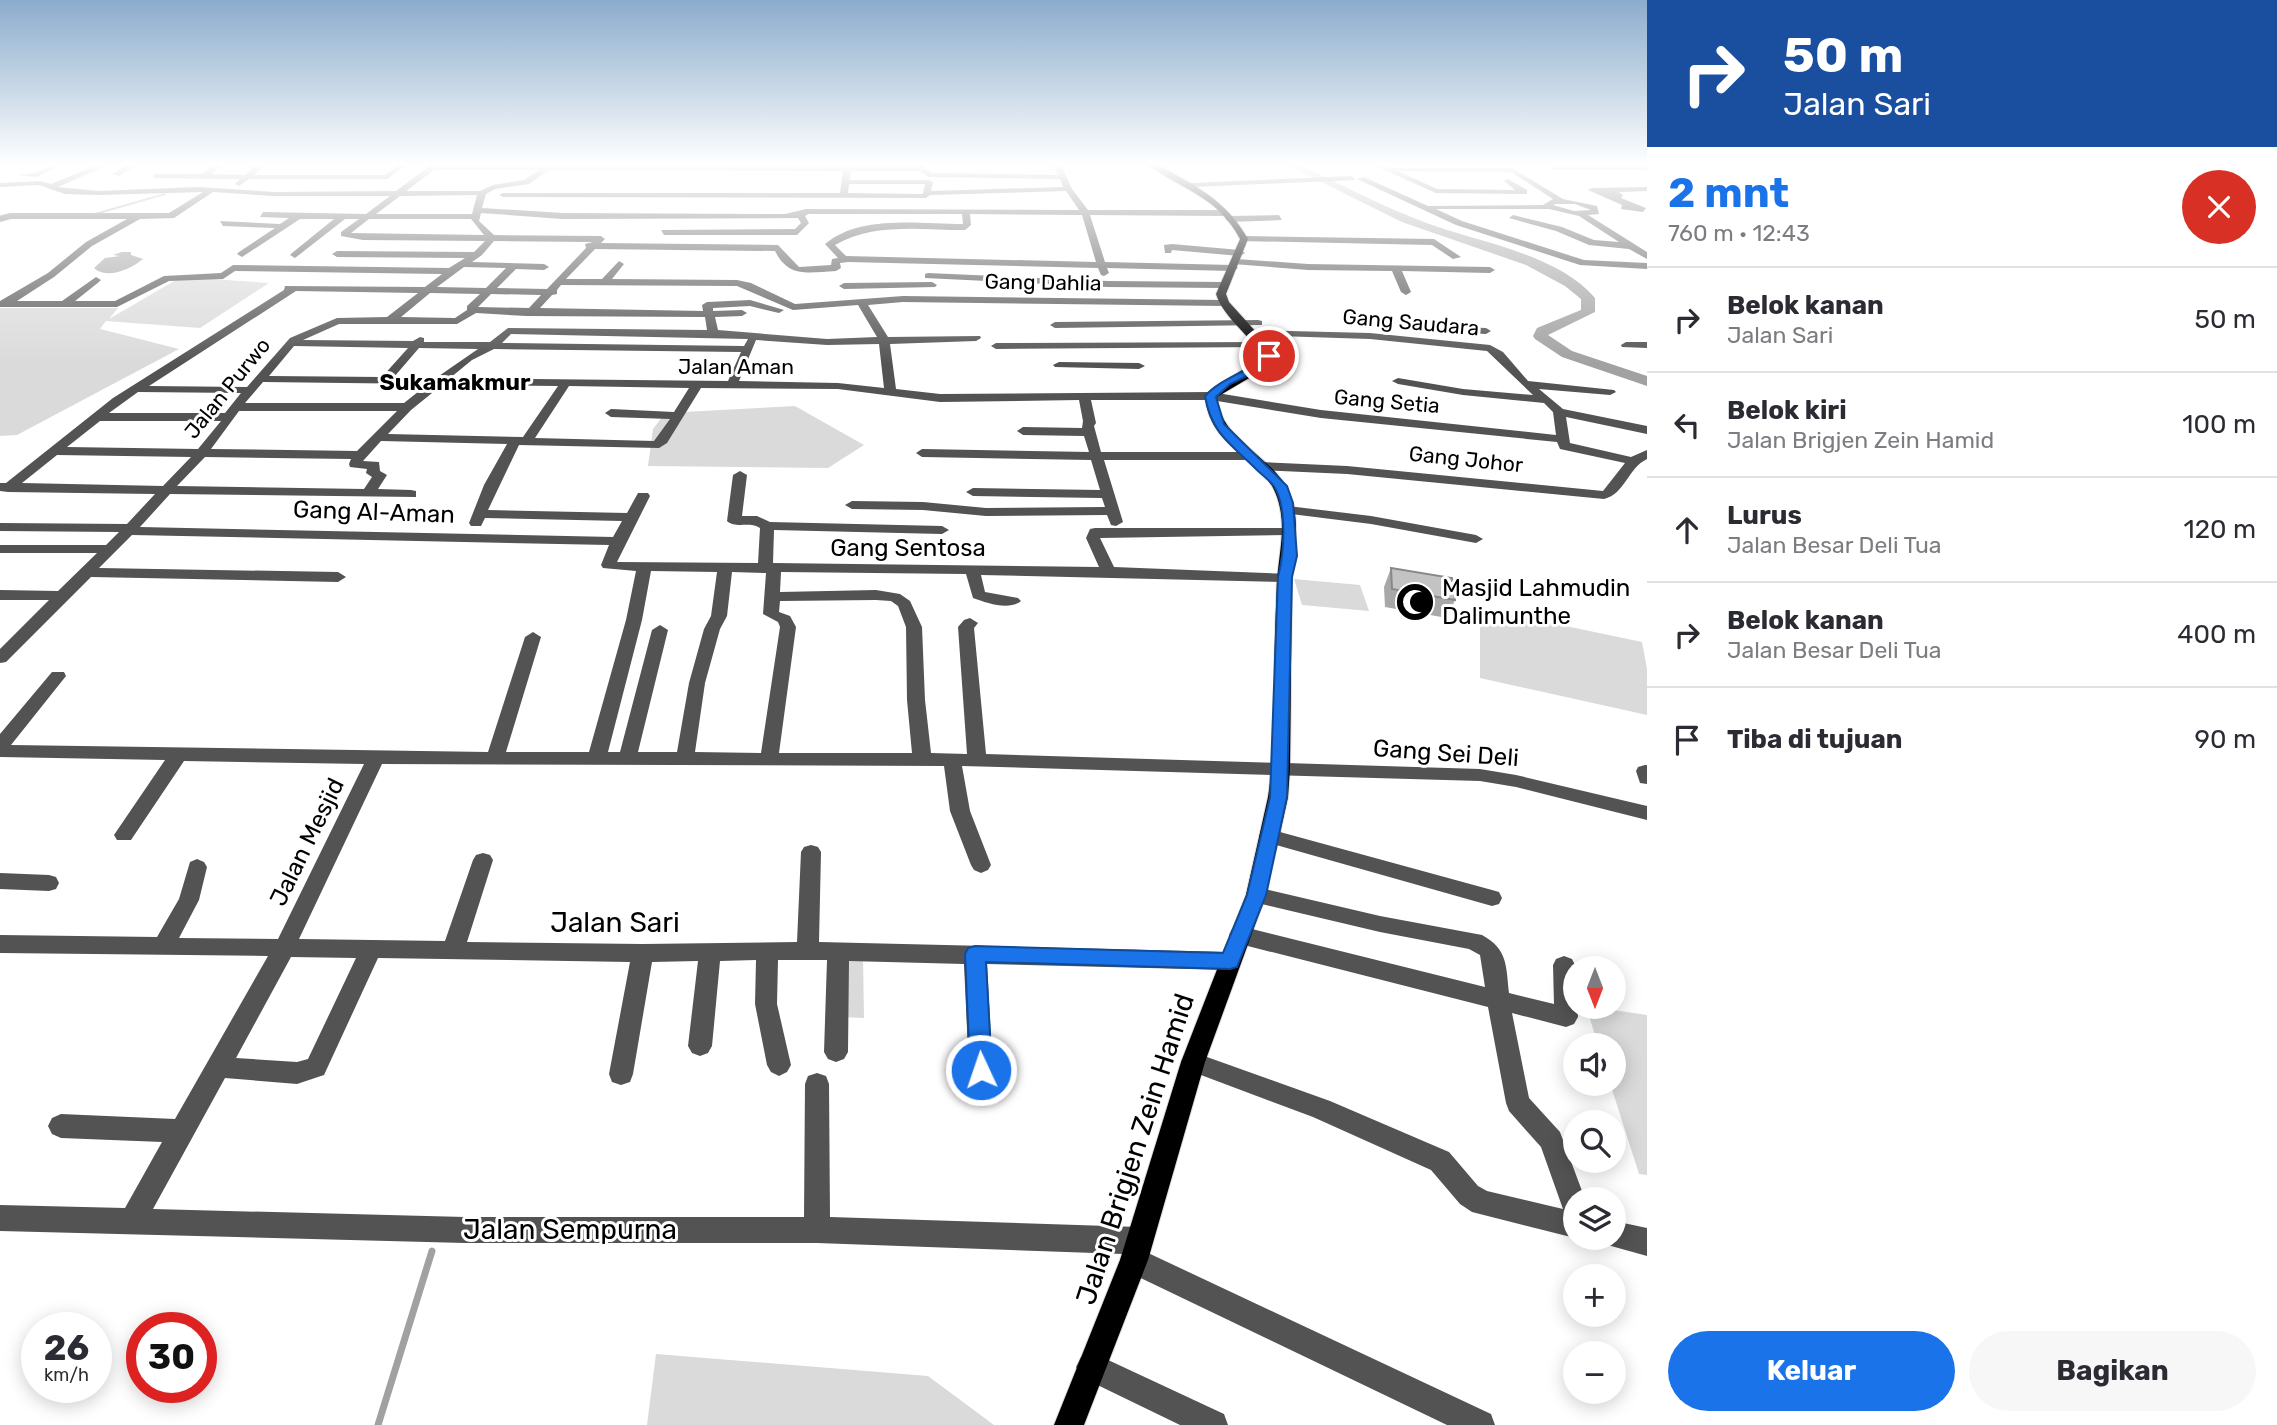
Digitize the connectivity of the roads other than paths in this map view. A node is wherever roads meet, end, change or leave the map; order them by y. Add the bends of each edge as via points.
1 (710, 231) edge
2 (111, 232) edge
3 (274, 232) edge
4 (321, 232) edge
5 (346, 232) edge
6 (482, 232) edge
7 (664, 232) dead end
8 (687, 232) edge
9 (754, 232) edge
10 (797, 232) edge
11 (866, 232) edge
12 (896, 232) edge
13 (946, 232) edge
14 (1091, 232) edge
15 (1238, 232) edge
16 (1485, 232) edge
17 (1565, 232) edge
18 (1607, 232) edge
19 (1616, 232) edge
20 (363, 237) junction
21 (387, 237) junction
22 (925, 237) junction
23 (1244, 239) junction
24 (489, 241) junction
25 (596, 246) junction
26 (1630, 246) junction
27 (700, 247) junction
28 (1168, 251) dead end
29 (1646, 253) edge
30 (242, 254) dead end
31 (337, 254) junction
32 (363, 254) junction
33 (476, 255) junction
34 (295, 256) dead end
35 (1455, 257) dead end
36 (923, 259) junction
37 (844, 260) junction
38 (462, 264) junction
39 (619, 264) dead end
40 (1235, 264) junction
41 (1100, 265) junction
42 (1647, 265) edge
43 (514, 266) junction
44 (544, 267) dead end
45 (313, 269) junction
46 (1396, 269) junction
47 (1490, 270) dead end
48 (451, 271) junction
49 (1266, 275) dead end
50 (96, 280) dead end
51 (561, 282) junction
52 (605, 282) junction
53 (1108, 284) junction
54 (1224, 285) junction
55 (844, 286) junction
56 (291, 288) junction
57 (432, 289) junction
58 (490, 289) junction
59 (549, 292) junction
60 (642, 292) dead end
61 (1406, 292) dead end
62 (858, 301) junction
63 (1115, 302) junction
64 (1224, 303) junction
65 (3, 304) edge
66 (19, 304) junction
67 (63, 305) junction
68 (793, 307) junction
69 (474, 310) junction
70 (532, 311) junction
71 (743, 313) dead end
72 (709, 314) junction
73 (0, 317) edge
74 (389, 320) junction
75 (457, 321) junction
76 (1241, 323) junction
77 (1125, 324) junction
78 (1055, 325) dead end
79 (508, 331) junction
80 (1486, 331) dead end
81 (713, 333) junction
82 (1251, 333) junction
83 (976, 338) dead end
84 (884, 340) junction
85 (290, 343) junction
86 (752, 343) junction
87 (415, 345) junction
88 (494, 345) junction
89 (1262, 345) junction
90 (1626, 345) dead end
91 (1647, 345) edge
92 (996, 346) dead end
93 (1133, 347) junction
94 (1059, 365) dead end
95 (260, 379) junction
96 (386, 380) junction
97 (440, 381) junction
98 (1143, 381) junction
99 (1398, 381) dead end
100 (565, 384) junction
101 (1525, 384) junction
102 (732, 385) junction
103 (696, 386) junction
104 (138, 388) junction
105 (249, 390) junction
106 (890, 391) junction
107 (1611, 392) dead end
108 (1211, 396) junction
109 (1083, 397) junction
110 (1548, 400) junction
111 (407, 407) junction
112 (232, 412) junction
113 (1559, 412) junction
114 (611, 413) dead end
115 (677, 416) junction
116 (97, 417) junction
117 (1039, 419) dead end
118 (1088, 428) junction
119 (1647, 430) edge
120 (1023, 431) dead end
121 (377, 437) junction
122 (1561, 439) junction
123 (520, 442) junction
124 (54, 451) junction
125 (202, 452) junction
126 (922, 453) dead end
127 (360, 455) junction
128 (1249, 456) junction
129 (1096, 457) junction
130 (1641, 459) edge
131 (1261, 466) junction
132 (740, 475) dead end
133 (3, 489) edge
134 (165, 491) junction
135 (973, 492) dead end
136 (368, 494) junction
137 (411, 494) dead end
138 (1109, 494) junction
139 (643, 496) dead end
140 (852, 505) dead end
141 (1287, 510) junction
142 (1113, 511) junction
143 (481, 514) junction
144 (632, 517) junction
145 (767, 526) junction
146 (0, 527) edge
147 (130, 530) junction
148 (942, 530) dead end
149 (1118, 531) junction
150 (1288, 531) junction
151 (469, 538) junction
152 (1476, 538) dead end
153 (618, 541) junction
154 (0, 549) edge
155 (110, 549) junction
156 (644, 568) junction
157 (725, 568) junction
158 (770, 569) junction
159 (973, 571) junction
160 (86, 572) junction
161 (1109, 573) junction
162 (338, 577) dead end
163 (1285, 577) junction
164 (0, 595) edge
165 (62, 596) junction
166 (771, 597) junction
167 (1013, 601) dead end
168 (970, 623) dead end
169 (660, 630) dead end
170 (533, 636) dead end
171 (0, 659) edge
172 (58, 676) dead end
173 (0, 746) edge
174 (0, 751) edge
175 (178, 755) junction
176 (628, 757) junction
177 (685, 757) junction
178 (769, 757) junction
179 (376, 758) junction
180 (495, 758) junction
181 (597, 758) junction
182 (922, 759) junction
183 (952, 760) junction
184 (977, 761) junction
185 (1280, 768) junction
186 (1647, 813) edge
187 (124, 835) dead end
188 (1269, 836) junction
189 (811, 852) dead end
190 (483, 860) dead end
191 (981, 865) dead end
192 (197, 867) dead end
193 (0, 881) edge
194 (49, 883) dead end
195 (1256, 895) junction
196 (1492, 898) dead end
197 (1240, 935) junction
198 (0, 944) edge
199 (164, 945) junction
200 (284, 949) junction
201 (371, 950) junction
202 (453, 950) junction
203 (808, 951) junction
204 (710, 952) junction
205 (767, 952) junction
206 (838, 952) junction
207 (643, 953) junction
208 (975, 954) junction
209 (1230, 961) junction
210 (1498, 1000) junction
211 (1563, 1016) edge
212 (700, 1046) dead end
213 (836, 1052) dead end
214 (1194, 1062) junction
215 (779, 1065) dead end
216 (217, 1067) junction
217 (621, 1074) dead end
218 (817, 1084) dead end
219 (982, 1094) dead end
220 (61, 1126) dead end
221 (181, 1131) junction
222 (1568, 1187) edge
223 (0, 1218) edge
224 (131, 1221) junction
225 (1563, 1222) edge
226 (817, 1230) junction
227 (1626, 1237) edge
228 (1647, 1242) edge
229 (1137, 1251) junction
230 (1091, 1367) junction
231 (1069, 1425) edge
232 (1213, 1425) edge
233 (1480, 1425) edge

1 - 27 street
2 - 65 street
3 - 30 street
4 - 34 street
5 - 20 street
6 - 24 street
7 - 8 street
9 - 10 street
11 - 37 street via 829,242
12 - 22 street
13 - 22 street
14 - 41 street
15 - 23 main road
16 - 42 street via 1587,264
17 - 26 street via 1592,243
18 - 26 street
19 - 29 street
20 - 21 street
20 - 31 street
21 - 24 street
21 - 32 street
22 - 36 street
23 - 35 street via 1434,242
23 - 40 main road
24 - 25 street
24 - 33 street
25 - 27 street
25 - 51 street via 586,251
26 - 29 street
27 - 37 street via 783,248 783,258 796,270 836,268 835,261
28 - 40 street via 1175,247
31 - 32 street
31 - 45 street
32 - 33 street
33 - 38 street
36 - 37 street
36 - 41 street
37 - 55 street via 852,273
38 - 43 street
38 - 48 street
39 - 52 street
40 - 41 street
40 - 46 street
40 - 49 street
40 - 54 main road
41 - 53 street
43 - 44 street
43 - 58 street
45 - 48 street
45 - 56 street
45 - 67 street via 233,268 223,276 165,279 117,304
46 - 47 street
46 - 61 street
48 - 57 street
50 - 67 street
51 - 52 street
51 - 59 street
52 - 68 street via 741,283
53 - 54 street
53 - 55 street via 930,280
53 - 63 street
54 - 64 main road
55 - 62 street
56 - 57 street
56 - 104 street
57 - 58 street
57 - 74 street
58 - 59 street
58 - 69 street via 471,308
59 - 60 street
59 - 70 street
62 - 63 street, Gang Dahlia
62 - 68 street, Gang Dahlia
62 - 84 street
63 - 64 street, Gang Dahlia
64 - 76 main road
65 - 66 street
66 - 67 street
66 - 73 street
68 - 72 street, Gang Dahlia via 780,310 750,303 711,303 707,305
69 - 70 street
69 - 75 street
70 - 72 street
70 - 79 street
71 - 72 street
72 - 81 street
74 - 75 street, Jalan Purwo
74 - 85 street, Jalan Purwo via 330,322
75 - 87 street
76 - 77 street
76 - 80 street
76 - 82 main road
77 - 78 street
77 - 93 street
79 - 81 street
79 - 88 street
81 - 86 street
82 - 89 main road
82 - 101 street, Gang Saudara via 1479,345 1499,354
83 - 84 street
84 - 86 street
84 - 106 street
85 - 87 street
85 - 95 street, Jalan Purwo
86 - 88 street
86 - 102 street
87 - 88 street
87 - 96 street
88 - 97 street via 468,358
89 - 93 street
89 - 108 main road via 1267,361 1226,382
90 - 91 street
92 - 93 street
93 - 98 street
94 - 98 street
95 - 96 street, Jalan Aman
95 - 105 street, Jalan Purwo
96 - 97 street, Jalan Aman
97 - 100 street, Jalan Aman
97 - 111 street
98 - 108 street, Jalan Aman
98 - 109 street, Jalan Aman
99 - 110 street
100 - 103 street, Jalan Aman
100 - 123 street
101 - 107 street
101 - 110 street, Gang Saudara
102 - 103 street, Jalan Aman
102 - 106 street, Jalan Aman
103 - 115 street
104 - 105 street
104 - 116 street
105 - 112 street, Jalan Purwo
106 - 109 street, Jalan Aman via 940,398
108 - 122 street, Gang Setia via 1321,414
108 - 128 main road via 1219,426
109 - 118 street via 1091,417
110 - 113 street, Gang Saudara
111 - 112 street
111 - 121 street
112 - 116 street
112 - 125 street, Jalan Purwo
113 - 119 street
113 - 122 street
114 - 115 street
115 - 123 street via 661,443 655,445
116 - 124 street
117 - 118 street via 1049,425
118 - 120 street
118 - 129 street
121 - 123 street
121 - 127 street
122 - 130 street, Gang Setia via 1569,448
123 - 143 street via 491,485
124 - 125 street
124 - 133 street
125 - 127 street
125 - 134 street, Jalan Purwo
126 - 129 street
127 - 136 street via 355,464 374,465 373,473 380,475
128 - 129 street
128 - 131 main road
129 - 138 street
130 - 131 street, Gang Johor via 1604,495 1444,477
131 - 141 main road via 1281,486
132 - 145 street via 734,521 757,520
133 - 134 street
134 - 136 street
134 - 147 street, Jalan Purwo
135 - 138 street
136 - 137 street
138 - 142 street
139 - 144 street, Gang Sentosa
140 - 142 street via 978,512
141 - 150 main road, Jalan Brigjen Zein Hamid
141 - 152 street
142 - 149 street
143 - 144 street
143 - 151 street
144 - 153 street, Gang Sentosa
145 - 148 street
145 - 158 street
146 - 147 street, Gang Al-Aman
147 - 151 street, Gang Al-Aman
147 - 155 street, Jalan Purwo
149 - 150 street
149 - 161 street via 1093,533
150 - 163 main road, Jalan Brigjen Zein Hamid via 1290,556
151 - 153 street, Gang Al-Aman
153 - 156 street, Gang Sentosa via 608,565
154 - 155 street
155 - 160 street, Jalan Purwo
156 - 157 street, Gang Sentosa
156 - 181 street
157 - 158 street, Gang Sentosa
157 - 177 street via 719,616 697,683
158 - 159 street, Gang Sentosa
158 - 166 street
159 - 161 street, Gang Sentosa
159 - 167 street via 978,595
160 - 162 street
160 - 165 street, Jalan Purwo
161 - 163 street, Gang Sentosa
163 - 185 main road, Jalan Brigjen Zein Hamid
164 - 165 street
165 - 171 street, Jalan Purwo
166 - 178 street via 771,614 784,618 788,627
166 - 182 street via 876,596 895,597 905,604 913,620
168 - 184 street via 966,627
169 - 176 street
170 - 180 street
172 - 173 street
174 - 175 street, Gang Sei Deli
175 - 179 street, Gang Sei Deli
175 - 187 street
176 - 177 street, Gang Sei Deli
176 - 181 street, Gang Sei Deli
177 - 178 street, Gang Sei Deli
178 - 182 street, Gang Sei Deli
179 - 180 street, Gang Sei Deli
179 - 200 street, Jalan Mesjid
180 - 181 street, Gang Sei Deli
182 - 183 street, Gang Sei Deli
183 - 184 street, Gang Sei Deli
183 - 191 street via 960,811
184 - 185 street, Gang Sei Deli
185 - 186 street, Gang Sei Deli via 1480,775
185 - 188 main road, Jalan Brigjen Zein Hamid
188 - 195 main road, Jalan Brigjen Zein Hamid
188 - 196 street
189 - 203 street
190 - 202 street
192 - 199 street via 190,900
193 - 194 street
195 - 197 main road, Jalan Brigjen Zein Hamid
195 - 210 street via 1474,940 1492,954
197 - 209 main road, Jalan Brigjen Zein Hamid
197 - 210 street
198 - 199 street, Jalan Sari
199 - 200 street, Jalan Sari
200 - 201 street, Jalan Sari
200 - 216 street, Jalan Mesjid
201 - 202 street, Jalan Sari
201 - 216 street via 316,1068 297,1073
202 - 207 street, Jalan Sari
203 - 205 street, Jalan Sari
203 - 206 street, Jalan Sari
204 - 205 street, Jalan Sari
204 - 207 street, Jalan Sari
204 - 212 street
205 - 215 street via 766,1004
206 - 208 street, Jalan Sari
206 - 213 street
207 - 217 street
208 - 209 street, Jalan Sari
208 - 219 street
209 - 214 main road, Jalan Brigjen Zein Hamid
210 - 211 street
210 - 222 street via 1518,1103 1551,1140
214 - 225 street via 1321,1109 1440,1161 1481,1203
214 - 229 main road, Jalan Brigjen Zein Hamid
216 - 221 street, Jalan Mesjid
218 - 226 street
220 - 221 street
221 - 224 street, Jalan Mesjid
223 - 224 street, Jalan Sempurna
224 - 226 street, Jalan Sempurna via 465,1230
226 - 229 street, Jalan Sempurna
227 - 228 street
229 - 230 main road, Jalan Brigjen Zein Hamid
229 - 233 street
230 - 231 main road, Jalan Brigjen Zein Hamid
230 - 232 street

